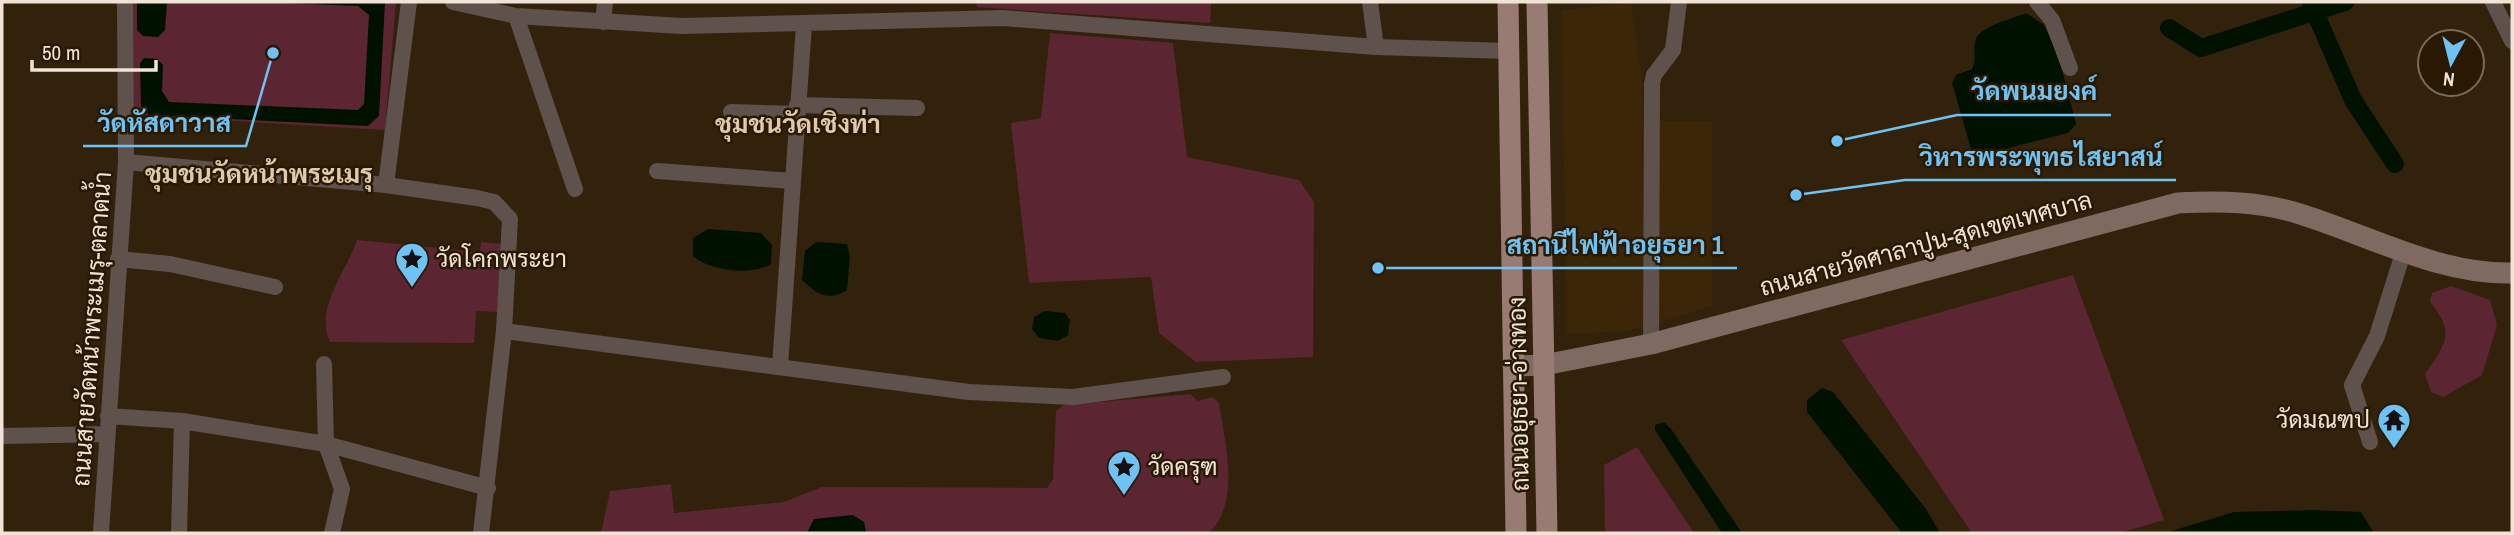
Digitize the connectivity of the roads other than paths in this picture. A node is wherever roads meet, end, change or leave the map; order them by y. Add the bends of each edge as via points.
1 (125, 2) edge
2 (409, 2) edge
3 (453, 2) edge
4 (605, 2) edge
5 (1370, 2) edge
6 (1508, 2) edge
7 (1537, 2) edge
8 (1679, 2) edge
9 (2037, 2) edge
10 (2493, 2) edge
11 (516, 16) junction
12 (603, 22) junction
13 (804, 25) junction
14 (2512, 41) edge
15 (1376, 47) junction
16 (1508, 51) junction
17 (2070, 68) dead end
18 (917, 108) dead end
19 (797, 110) junction
20 (731, 111) dead end
21 (126, 162) junction
22 (657, 171) dead end
23 (793, 181) junction
24 (386, 185) junction
25 (575, 189) dead end
26 (2404, 250) junction
27 (118, 259) junction
28 (2512, 273) edge
29 (275, 287) dead end
30 (504, 331) junction
31 (1651, 344) junction
32 (324, 364) dead end
33 (1544, 365) junction
34 (780, 366) junction
35 (1513, 366) junction
36 (1223, 377) dead end
37 (108, 416) junction
38 (181, 421) junction
39 (107, 434) junction
40 (2, 436) edge
41 (2370, 442) dead end
42 (326, 444) junction
43 (488, 488) junction
44 (101, 533) edge
45 (179, 533) edge
46 (332, 533) edge
47 (481, 533) edge
48 (1516, 533) edge
49 (1547, 533) edge

1 - 21 street, ถนนสายวัดหน้าพระเมรุ-ตลาดน้ำ
2 - 24 street
3 - 11 street
4 - 12 street
5 - 15 street
6 - 16 main road, ถนนอยุธยา-อ่างทอง
7 - 33 main road, ถนนอยุธยา-อ่างทอง
8 - 31 street via 1673,50 1653,83
9 - 17 street via 2052,20
10 - 14 street
11 - 12 street
11 - 25 street
12 - 13 street
13 - 15 street via 1003,18
13 - 19 street
15 - 16 street
16 - 35 main road, ถนนอยุธยา-อ่างทอง
18 - 19 street
19 - 20 street
19 - 23 street
21 - 24 street
21 - 27 street, ถนนสายวัดหน้าพระเมรุ-ตลาดน้ำ
22 - 23 street
23 - 34 street
24 - 30 street via 477,198 503,208 510,219
26 - 28 street, ถนนสายวัดศาลาปูน-สุดเขตเทศบาล via 2456,266
26 - 31 street, ถนนสายวัดศาลาปูน-สุดเขตเทศบาล via 2276,208 2218,201 2178,203
26 - 41 street via 2374,345 2352,385
27 - 29 street via 170,264
27 - 37 street, ถนนสายวัดหน้าพระเมรุ-ตลาดน้ำ
30 - 34 street
30 - 43 street
31 - 33 street, ถนนสายวัดศาลาปูน-สุดเขตเทศบาล
32 - 42 street
33 - 35 street, ถนนสายวัดศาลาปูน-สุดเขตเทศบาล
33 - 49 main road, ถนนอยุธยา-อ่างทอง
34 - 36 street via 969,392 1073,397
35 - 48 main road, ถนนอยุธยา-อ่างทอง
37 - 38 street
37 - 39 street, ถนนสายวัดหน้าพระเมรุ-ตลาดน้ำ
38 - 42 street
38 - 45 street
39 - 40 street
39 - 44 street, ถนนสายวัดหน้าพระเมรุ-ตลาดน้ำ
42 - 43 street
42 - 46 street via 342,489
43 - 47 street

